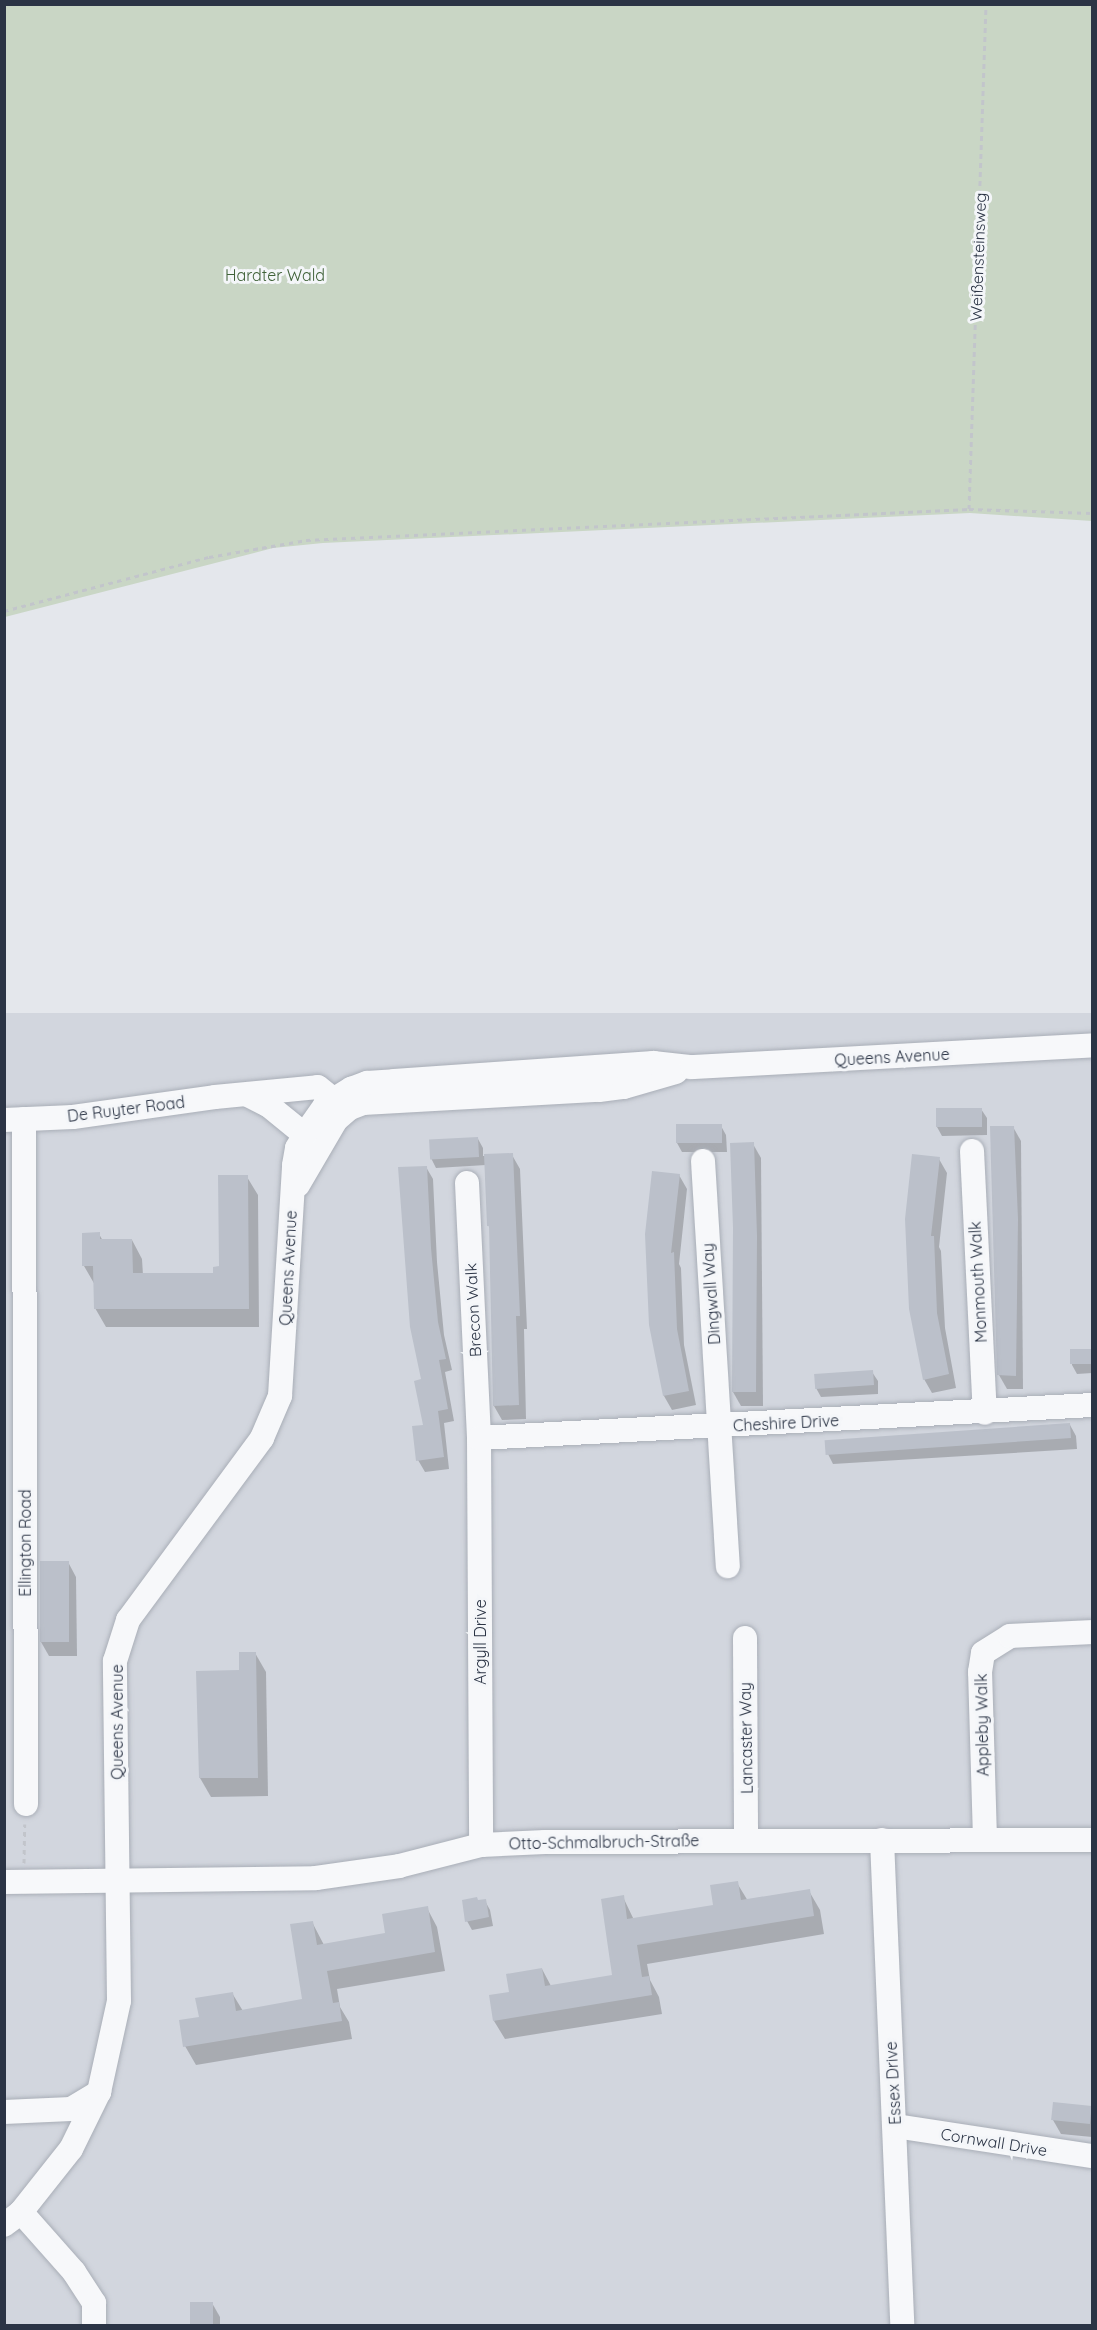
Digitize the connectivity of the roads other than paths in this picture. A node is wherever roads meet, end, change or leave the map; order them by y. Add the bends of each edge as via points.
1 (1092, 1045) edge
2 (248, 1095) junction
3 (340, 1104) junction
4 (14, 1119) edge
5 (312, 1140) junction
6 (972, 1151) dead end
7 (703, 1161) dead end
8 (467, 1183) dead end
9 (14, 1302) edge
10 (1092, 1406) edge
11 (985, 1413) junction
12 (720, 1426) junction
13 (479, 1438) junction
14 (728, 1566) dead end
15 (1092, 1632) edge
16 (745, 1638) dead end
17 (26, 1804) road end
18 (746, 1839) junction
19 (985, 1839) junction
20 (882, 1840) junction
21 (1092, 1840) edge
22 (482, 1845) junction
23 (14, 1882) edge
24 (119, 1882) junction
25 (99, 2092) junction
26 (4, 2112) edge
27 (895, 2126) junction
28 (1092, 2156) edge
29 (13, 2219) edge
30 (94, 2325) edge
31 (902, 2325) edge

1 - 3 lane, Queens Avenue via 692,1067 624,1087
2 - 3 lane, De Ruyter Road via 318,1087
2 - 4 lane, De Ruyter Road via 73,1117
2 - 5 lane via 268,1105
3 - 5 lane, Queens Avenue via 336,1120
4 - 9 lane, Ellington Road
5 - 24 lane, Queens Avenue via 297,1148 280,1396 262,1438 128,1620 115,1662
6 - 11 lane, Monmouth Walk
7 - 12 lane, Dingwall Way
8 - 13 lane, Brecon Walk
9 - 17 lane, Ellington Road
10 - 11 lane, Cheshire Drive
11 - 12 lane, Cheshire Drive
12 - 13 lane, Cheshire Drive
12 - 14 lane, Dingwall Way
13 - 22 lane, Argyll Drive
15 - 19 lane, Appleby Walk via 1010,1636 983,1653 980,1672
16 - 18 lane, Lancaster Way
18 - 20 lane, Otto-Schmalbruch-Straße
18 - 22 lane, Otto-Schmalbruch-Straße
19 - 20 lane, Otto-Schmalbruch-Straße
19 - 21 lane, Otto-Schmalbruch-Straße
20 - 27 lane, Essex Drive
22 - 24 lane, Otto-Schmalbruch-Straße via 399,1866 316,1878
23 - 24 lane, Otto-Schmalbruch-Straße
24 - 25 lane, Queens Avenue via 119,2001
25 - 26 lane via 71,2109
25 - 29 lane, Queens Avenue via 71,2149
27 - 28 lane, Cornwall Drive
27 - 31 lane, Essex Drive
29 - 30 lane via 74,2272 94,2303

